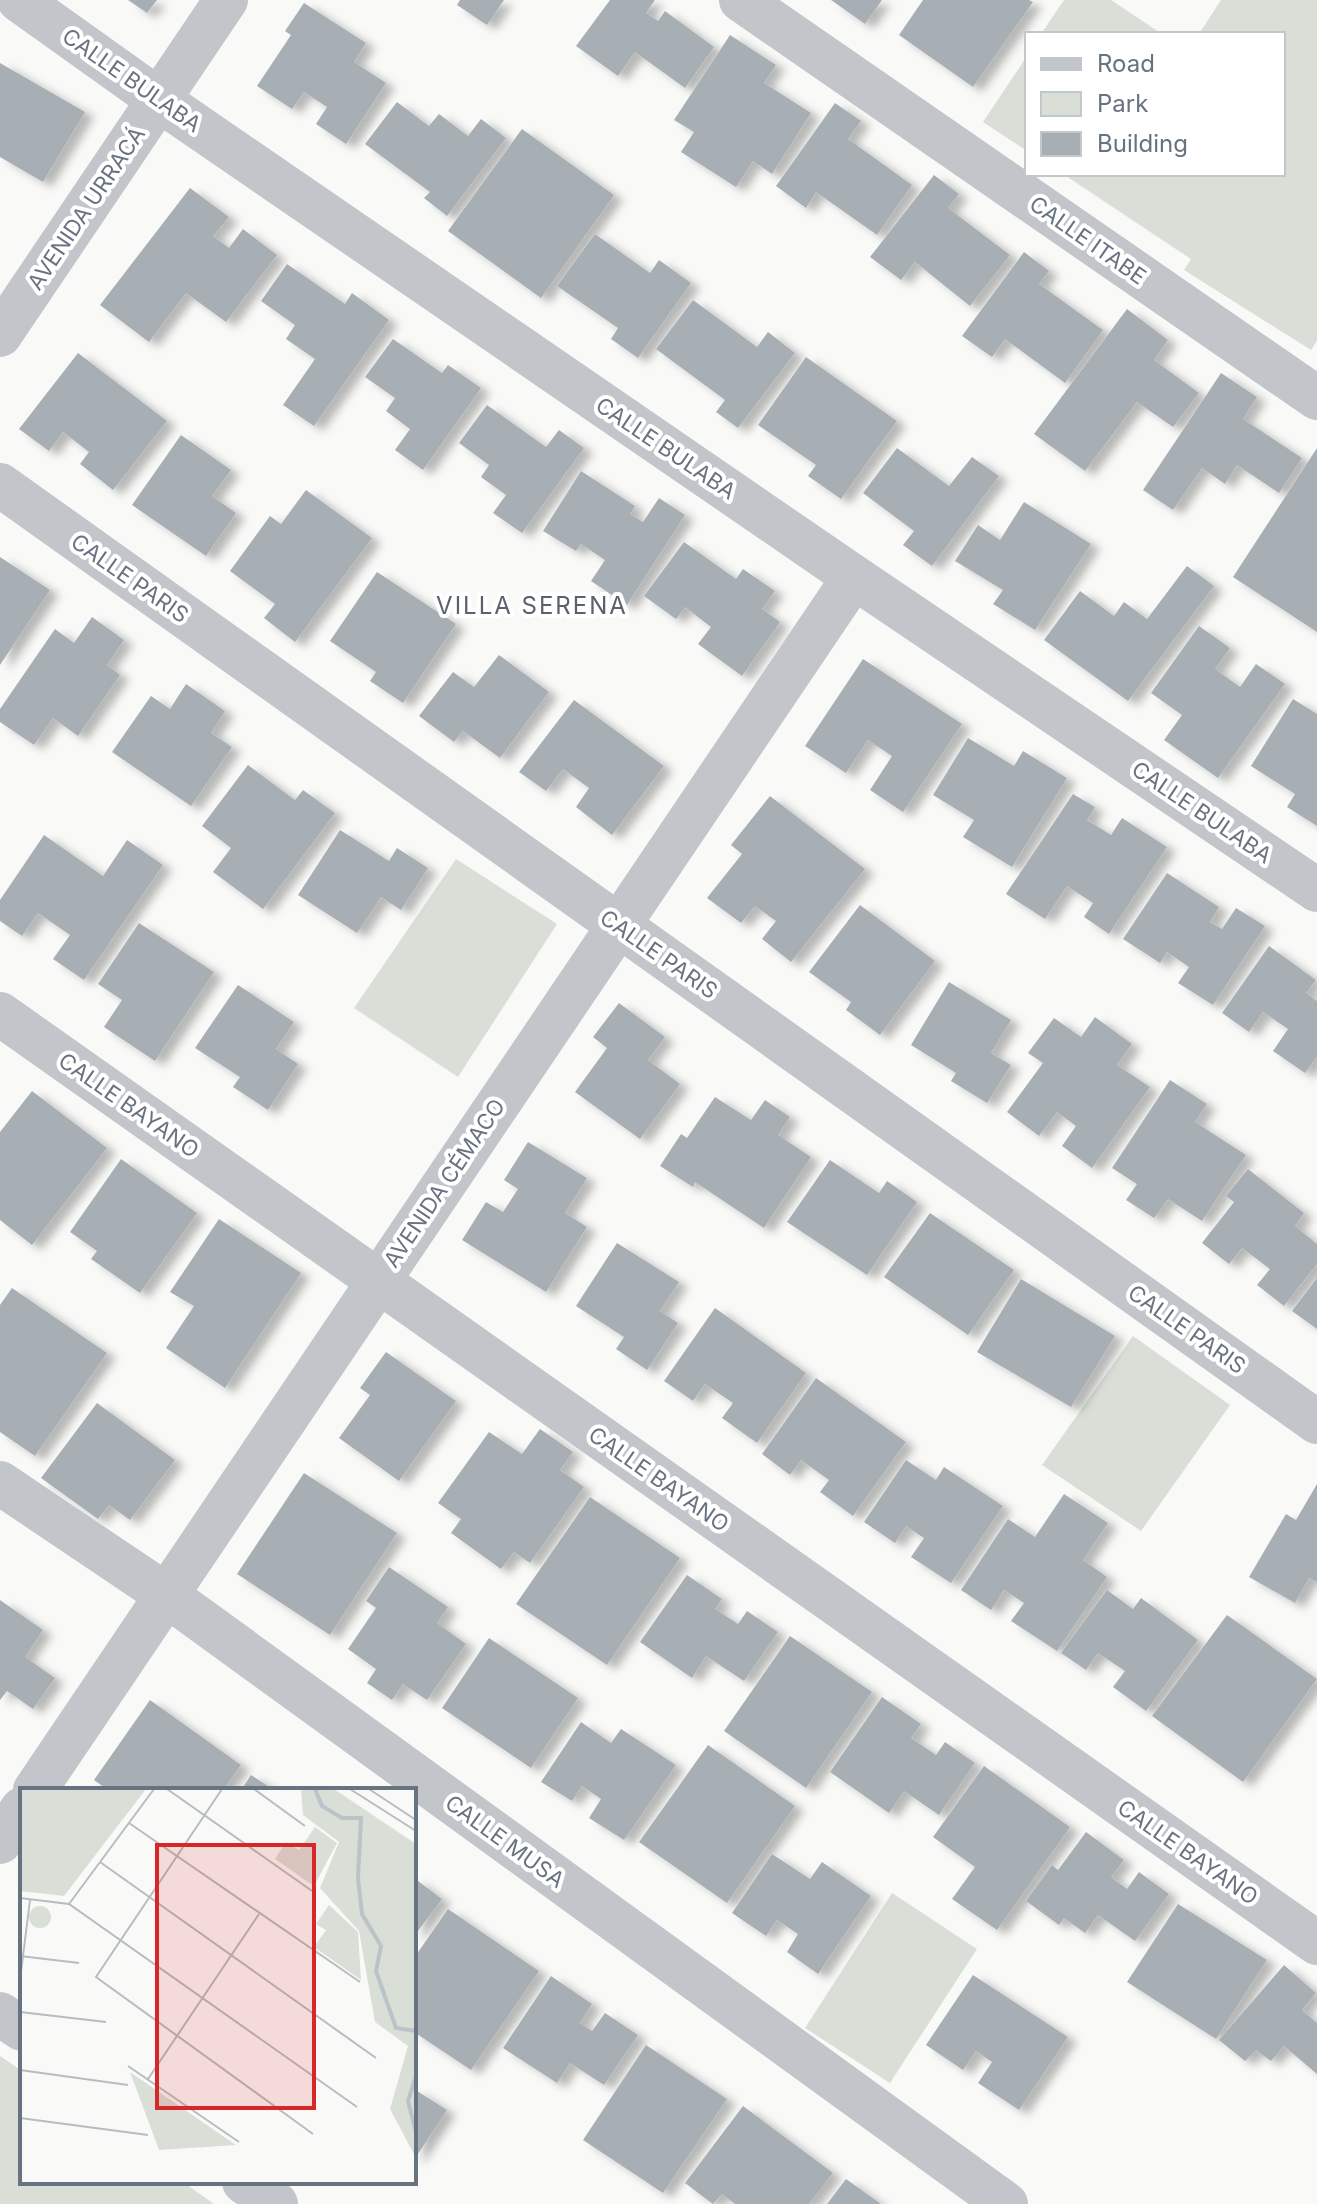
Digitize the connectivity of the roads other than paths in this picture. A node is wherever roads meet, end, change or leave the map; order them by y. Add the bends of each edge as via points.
1 (19, 0) edge
2 (226, 0) edge
3 (741, 0) edge
4 (159, 100) junction
5 (0, 335) edge
6 (1317, 398) edge
7 (0, 485) edge
8 (854, 577) junction
9 (1317, 890) edge
10 (618, 925) junction
11 (0, 1014) edge
12 (378, 1281) junction
13 (1317, 1422) edge
14 (0, 1483) edge
15 (165, 1594) junction
16 (36, 1788) edge
17 (20, 1812) edge
18 (0, 1842) edge
19 (1317, 1943) edge
20 (0, 2014) edge
21 (20, 2028) edge
22 (247, 2184) edge
23 (276, 2204) edge
24 (1006, 2204) edge

1 - 4 street, CALLE BULABA
2 - 4 street, AVENIDA URRACÁ
3 - 6 street, CALLE ITABE
4 - 5 street, AVENIDA URRACÁ
4 - 8 street, CALLE BULABA
7 - 10 street, CALLE PARIS
8 - 9 street, CALLE BULABA
8 - 10 street, AVENIDA CÉMACO
10 - 12 street, AVENIDA CÉMACO
10 - 13 street, CALLE PARIS
11 - 12 street, CALLE BAYANO
12 - 15 street, AVENIDA CÉMACO
12 - 19 street, CALLE BAYANO
14 - 15 street, CALLE MUSA
15 - 16 street, AVENIDA CÉMACO
15 - 24 street, CALLE MUSA
17 - 18 street
20 - 21 street
22 - 23 street

